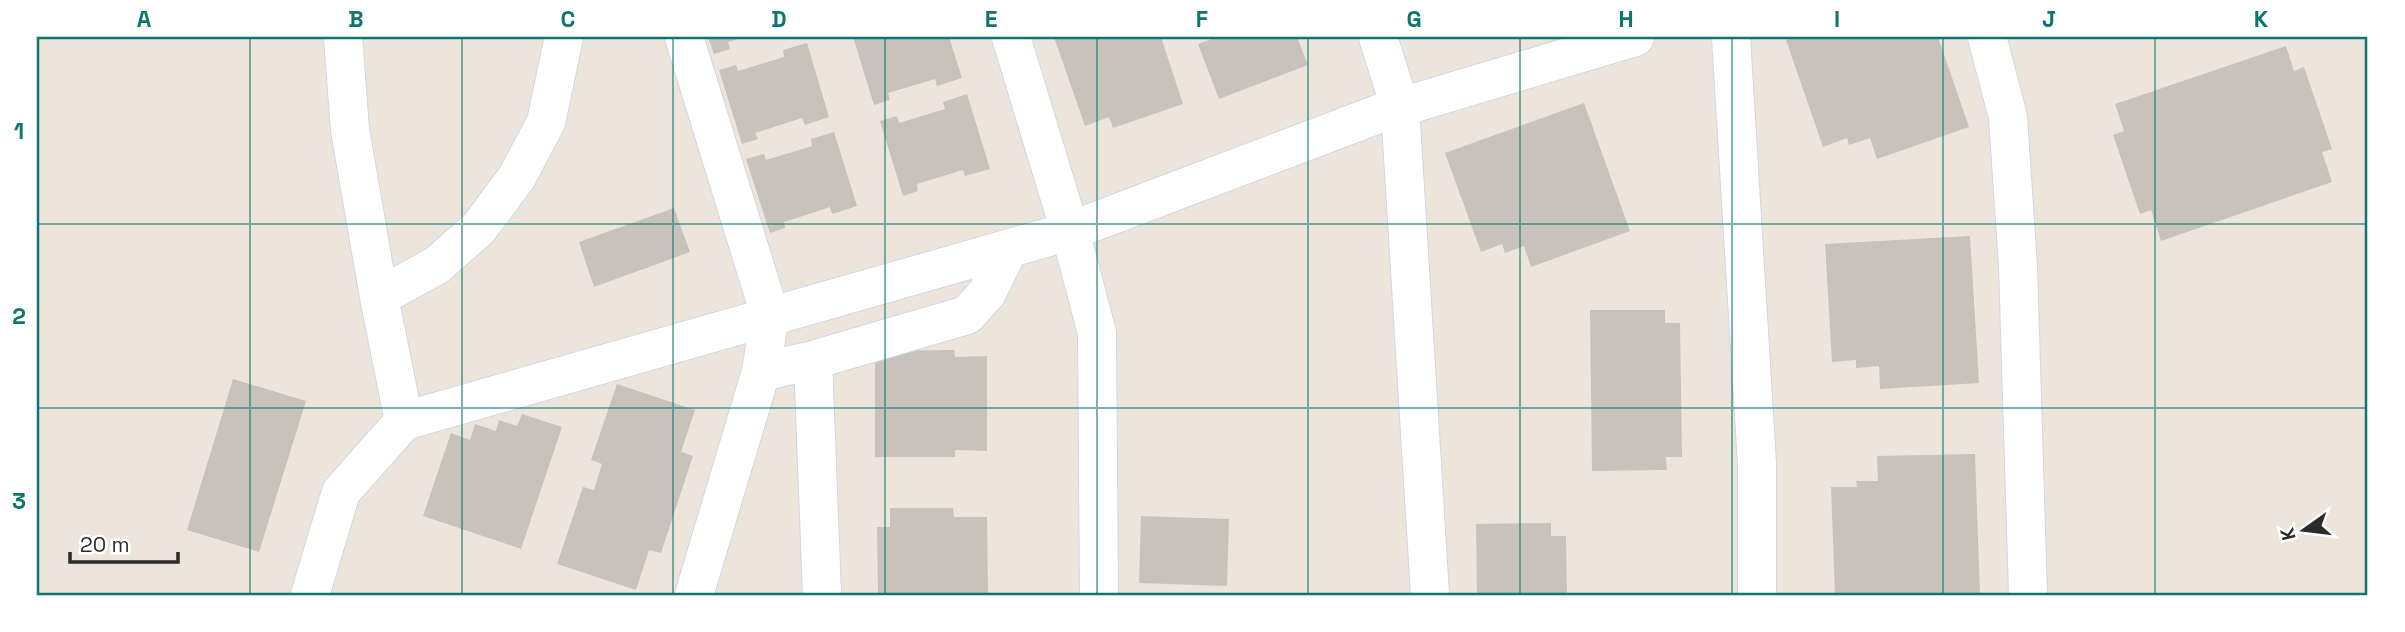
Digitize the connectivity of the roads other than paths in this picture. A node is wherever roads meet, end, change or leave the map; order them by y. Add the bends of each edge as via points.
1 (343, 37) edge
2 (564, 37) edge
3 (684, 37) edge
4 (1011, 37) edge
5 (1378, 37) edge
6 (1635, 37) edge
7 (1731, 37) edge
8 (1987, 37) edge
9 (1400, 107) junction
10 (1070, 231) junction
11 (1009, 248) junction
12 (379, 297) junction
13 (770, 315) junction
14 (813, 360) junction
15 (761, 372) junction
16 (404, 421) junction
17 (310, 595) edge
18 (694, 595) edge
19 (822, 595) edge
20 (1099, 595) edge
21 (1430, 595) edge
22 (1757, 595) edge
23 (2028, 595) edge

1 - 12 street via 350,130
2 - 12 street via 546,122 517,177 479,228 438,265
3 - 13 street
4 - 10 street
5 - 9 street
6 - 9 street
7 - 22 street via 1757,464
8 - 23 street via 2009,130
9 - 10 street
9 - 21 street
10 - 11 street
10 - 20 street via 1097,333
11 - 13 street
11 - 14 street via 987,293 967,315
12 - 16 street
13 - 15 street
13 - 16 street
14 - 15 street
14 - 19 street
15 - 18 street
16 - 17 street via 341,492

